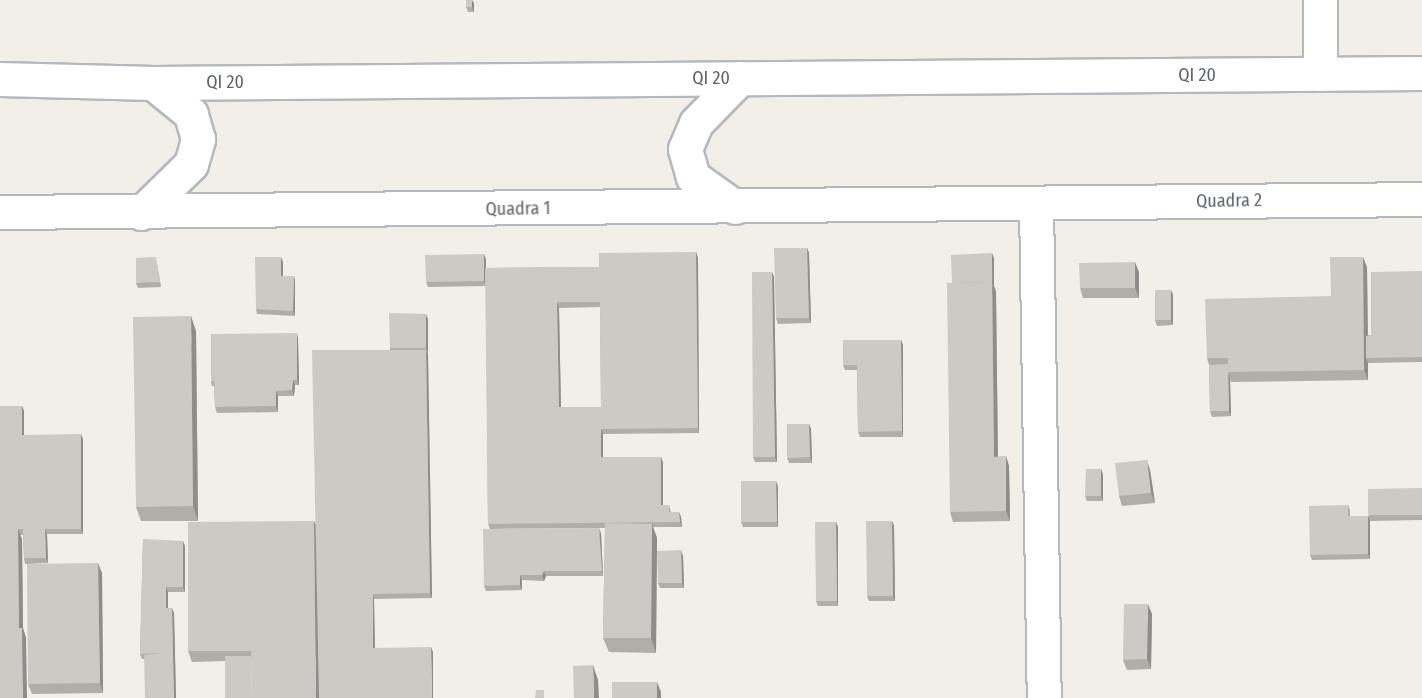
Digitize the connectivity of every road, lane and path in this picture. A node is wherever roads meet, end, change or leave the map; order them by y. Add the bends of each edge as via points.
1 (1320, 0) edge
2 (1422, 73) edge
3 (1320, 74) junction
4 (740, 78) junction
5 (0, 79) edge
6 (153, 83) junction
7 (1422, 199) edge
8 (1036, 203) junction
9 (735, 207) junction
10 (0, 212) edge
11 (141, 213) junction
12 (1044, 698) edge

1 - 3 street
2 - 3 street, QI 20
3 - 4 street, QI 20
4 - 6 street, QI 20
4 - 9 street via 696,123 685,149 693,177
5 - 6 street, QI 20
6 - 11 street via 190,114 198,139 191,164
7 - 8 street, Quadra 2
8 - 9 street, Quadra 1
8 - 12 street
9 - 11 street, Quadra 1
10 - 11 street, Quadra 1

